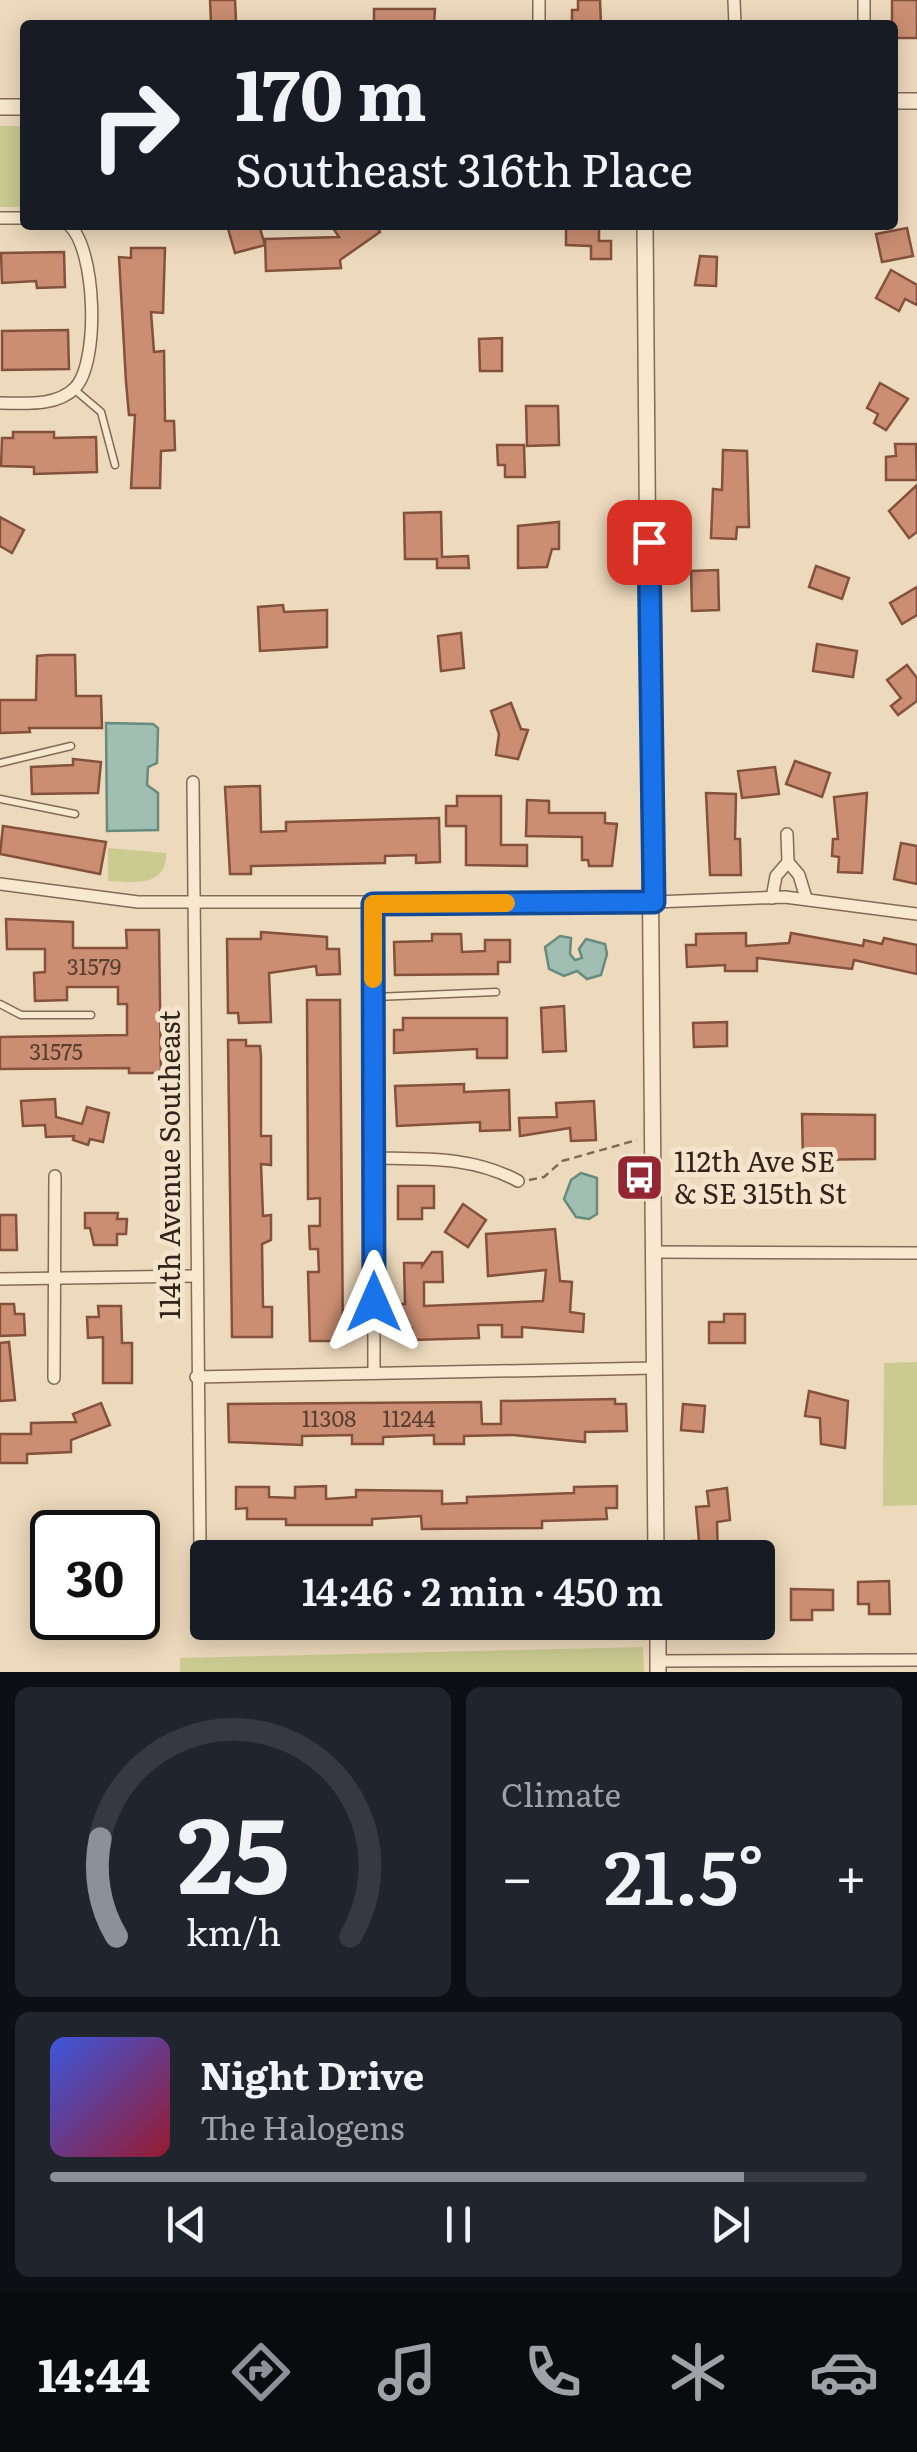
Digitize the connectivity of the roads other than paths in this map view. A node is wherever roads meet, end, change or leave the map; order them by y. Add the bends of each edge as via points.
1 (73, 230) edge
2 (646, 230) edge
3 (74, 389) junction
4 (0, 403) edge
5 (115, 465) dead end
6 (71, 746) dead end
7 (0, 763) edge
8 (193, 782) dead end
9 (0, 799) edge
10 (76, 814) dead end
11 (787, 834) dead end
12 (788, 862) junction
13 (0, 884) edge
14 (772, 898) junction
15 (806, 898) junction
16 (194, 901) junction
17 (654, 902) junction
18 (373, 904) junction
19 (917, 914) edge
20 (496, 992) dead end
21 (373, 997) junction
22 (0, 1004) edge
23 (90, 1015) dead end
24 (374, 1158) junction
25 (54, 1176) dead end
26 (518, 1182) road end
27 (653, 1252) junction
28 (917, 1253) edge
29 (194, 1276) junction
30 (53, 1278) junction
31 (0, 1279) edge
32 (655, 1368) junction
33 (374, 1374) junction
34 (196, 1377) junction
35 (54, 1378) dead end
36 (200, 1540) edge
37 (656, 1540) edge
38 (658, 1640) edge
39 (917, 1660) edge
40 (658, 1666) edge

1 - 3 street via 88,258 90,332 86,368
2 - 17 street
3 - 4 street via 42,402
3 - 5 lane via 101,412
6 - 7 lane
8 - 16 street, 114th Avenue Southeast
9 - 10 lane
11 - 12 street
12 - 14 street via 776,876
12 - 15 street
13 - 16 street via 138,902
14 - 15 street
14 - 17 street
15 - 19 street
16 - 18 street
16 - 29 street, 114th Avenue Southeast
17 - 18 street
17 - 27 street
18 - 21 street
20 - 21 lane
21 - 24 street
22 - 23 lane via 22,1015
24 - 26 street via 457,1160 491,1166
24 - 33 street
25 - 30 street
27 - 28 street
27 - 32 street
29 - 30 street
29 - 34 street, 114th Avenue Southeast
30 - 31 street
30 - 35 street
32 - 33 street
32 - 37 street
33 - 34 street
34 - 36 street, 114th Avenue Southeast
38 - 40 street
39 - 40 street

